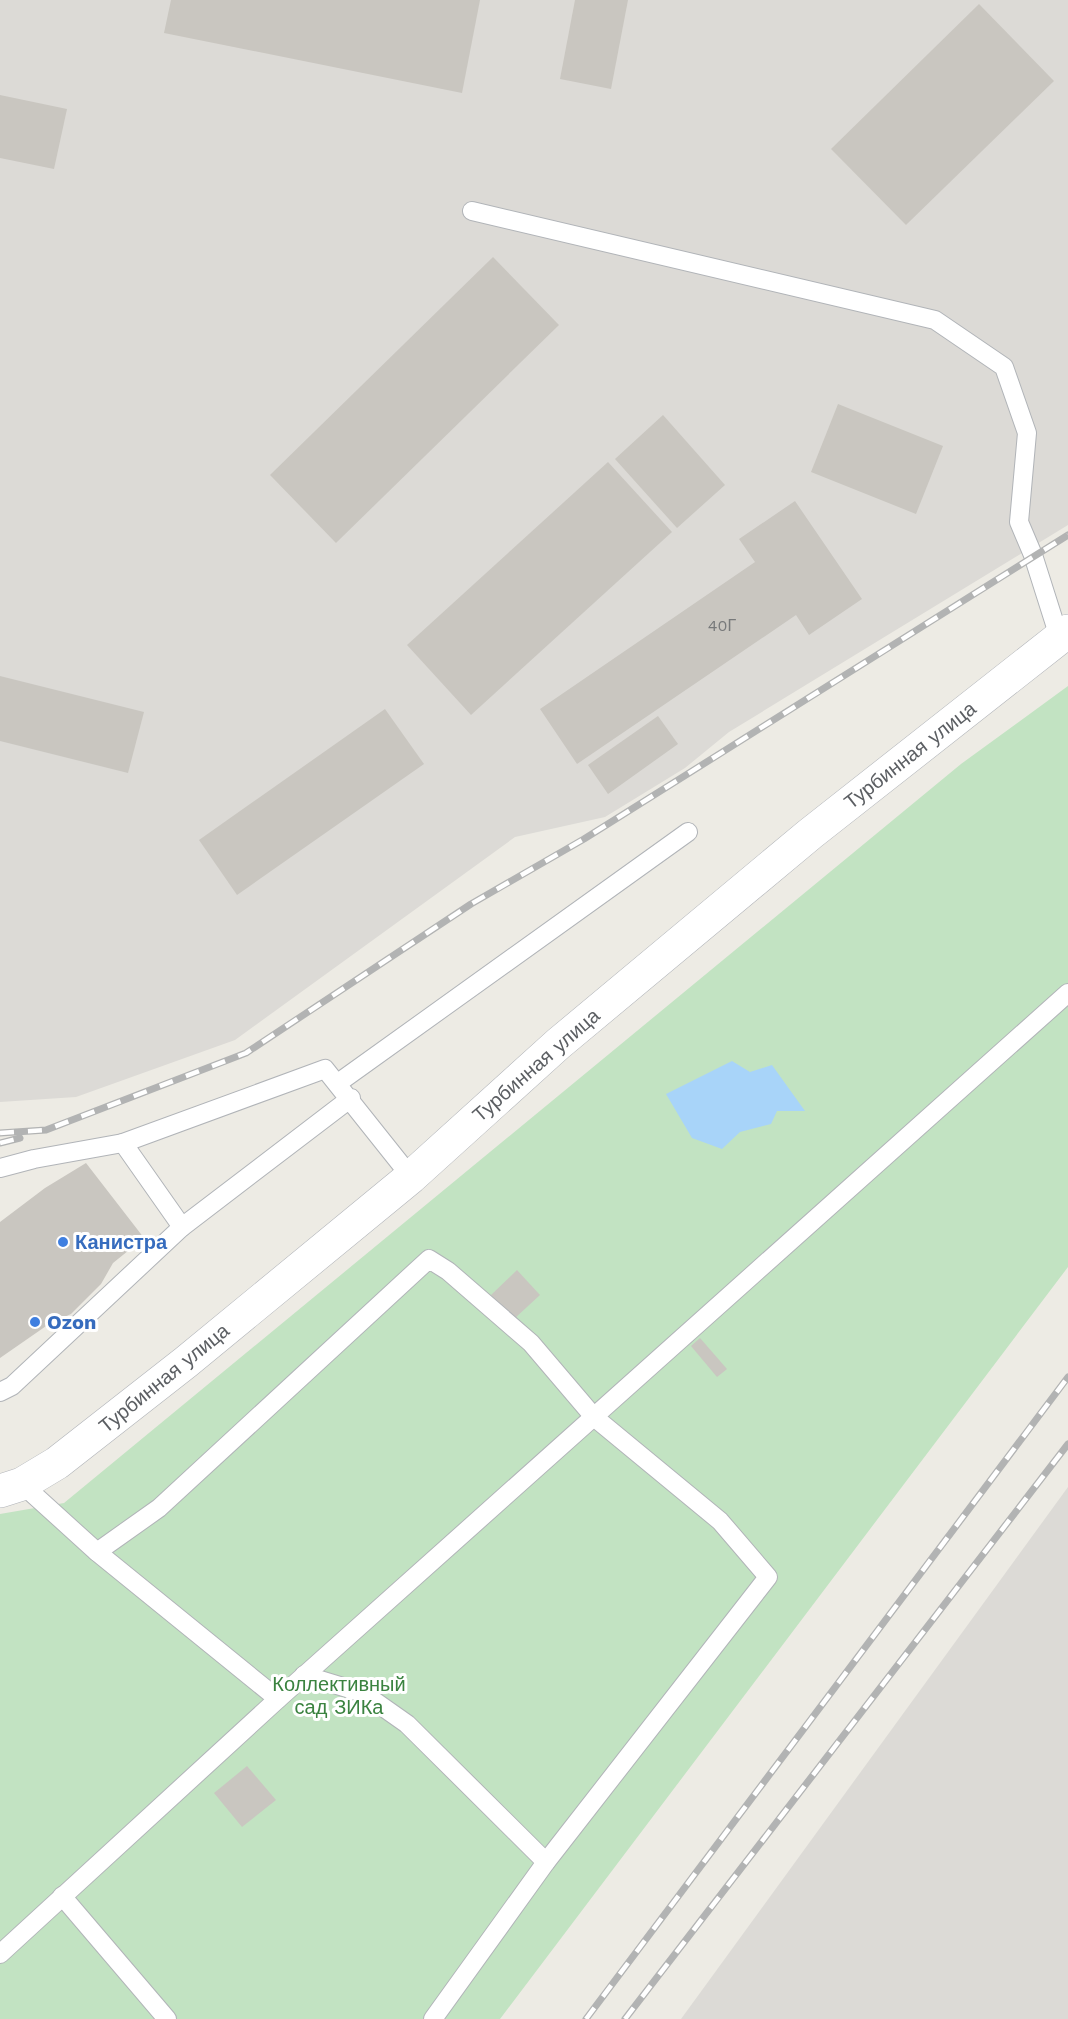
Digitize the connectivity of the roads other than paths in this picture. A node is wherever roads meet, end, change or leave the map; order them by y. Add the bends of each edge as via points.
1 (472, 211) dead end
2 (1064, 634) edge
3 (688, 832) dead end
4 (1068, 993) edge
5 (338, 1083) junction
6 (351, 1098) junction
7 (123, 1143) junction
8 (0, 1168) edge
9 (411, 1177) junction
10 (182, 1227) junction
11 (0, 1392) edge
12 (594, 1417) junction
13 (11, 1487) edge
14 (97, 1552) junction
15 (304, 1675) junction
16 (278, 1699) junction
17 (546, 1862) junction
18 (62, 1896) junction
19 (0, 1954) edge
20 (167, 2019) edge
21 (434, 2019) edge

1 - 2 lane via 935,320 1004,367 1027,433 1019,522
2 - 9 main road, Турбинная улица via 810,834 558,1044
3 - 5 lane
4 - 12 lane
5 - 6 lane
5 - 7 lane via 325,1069
6 - 9 lane
6 - 10 lane
7 - 8 lane
7 - 10 lane
9 - 13 main road, Турбинная улица via 57,1463
10 - 11 lane via 12,1386
12 - 14 lane via 531,1344 429,1259 159,1508
12 - 15 lane
12 - 17 lane via 720,1521 768,1577
13 - 14 lane
14 - 16 lane
15 - 16 lane
15 - 17 lane via 363,1693 406,1724
16 - 18 lane
17 - 21 lane
18 - 19 lane
18 - 20 lane

